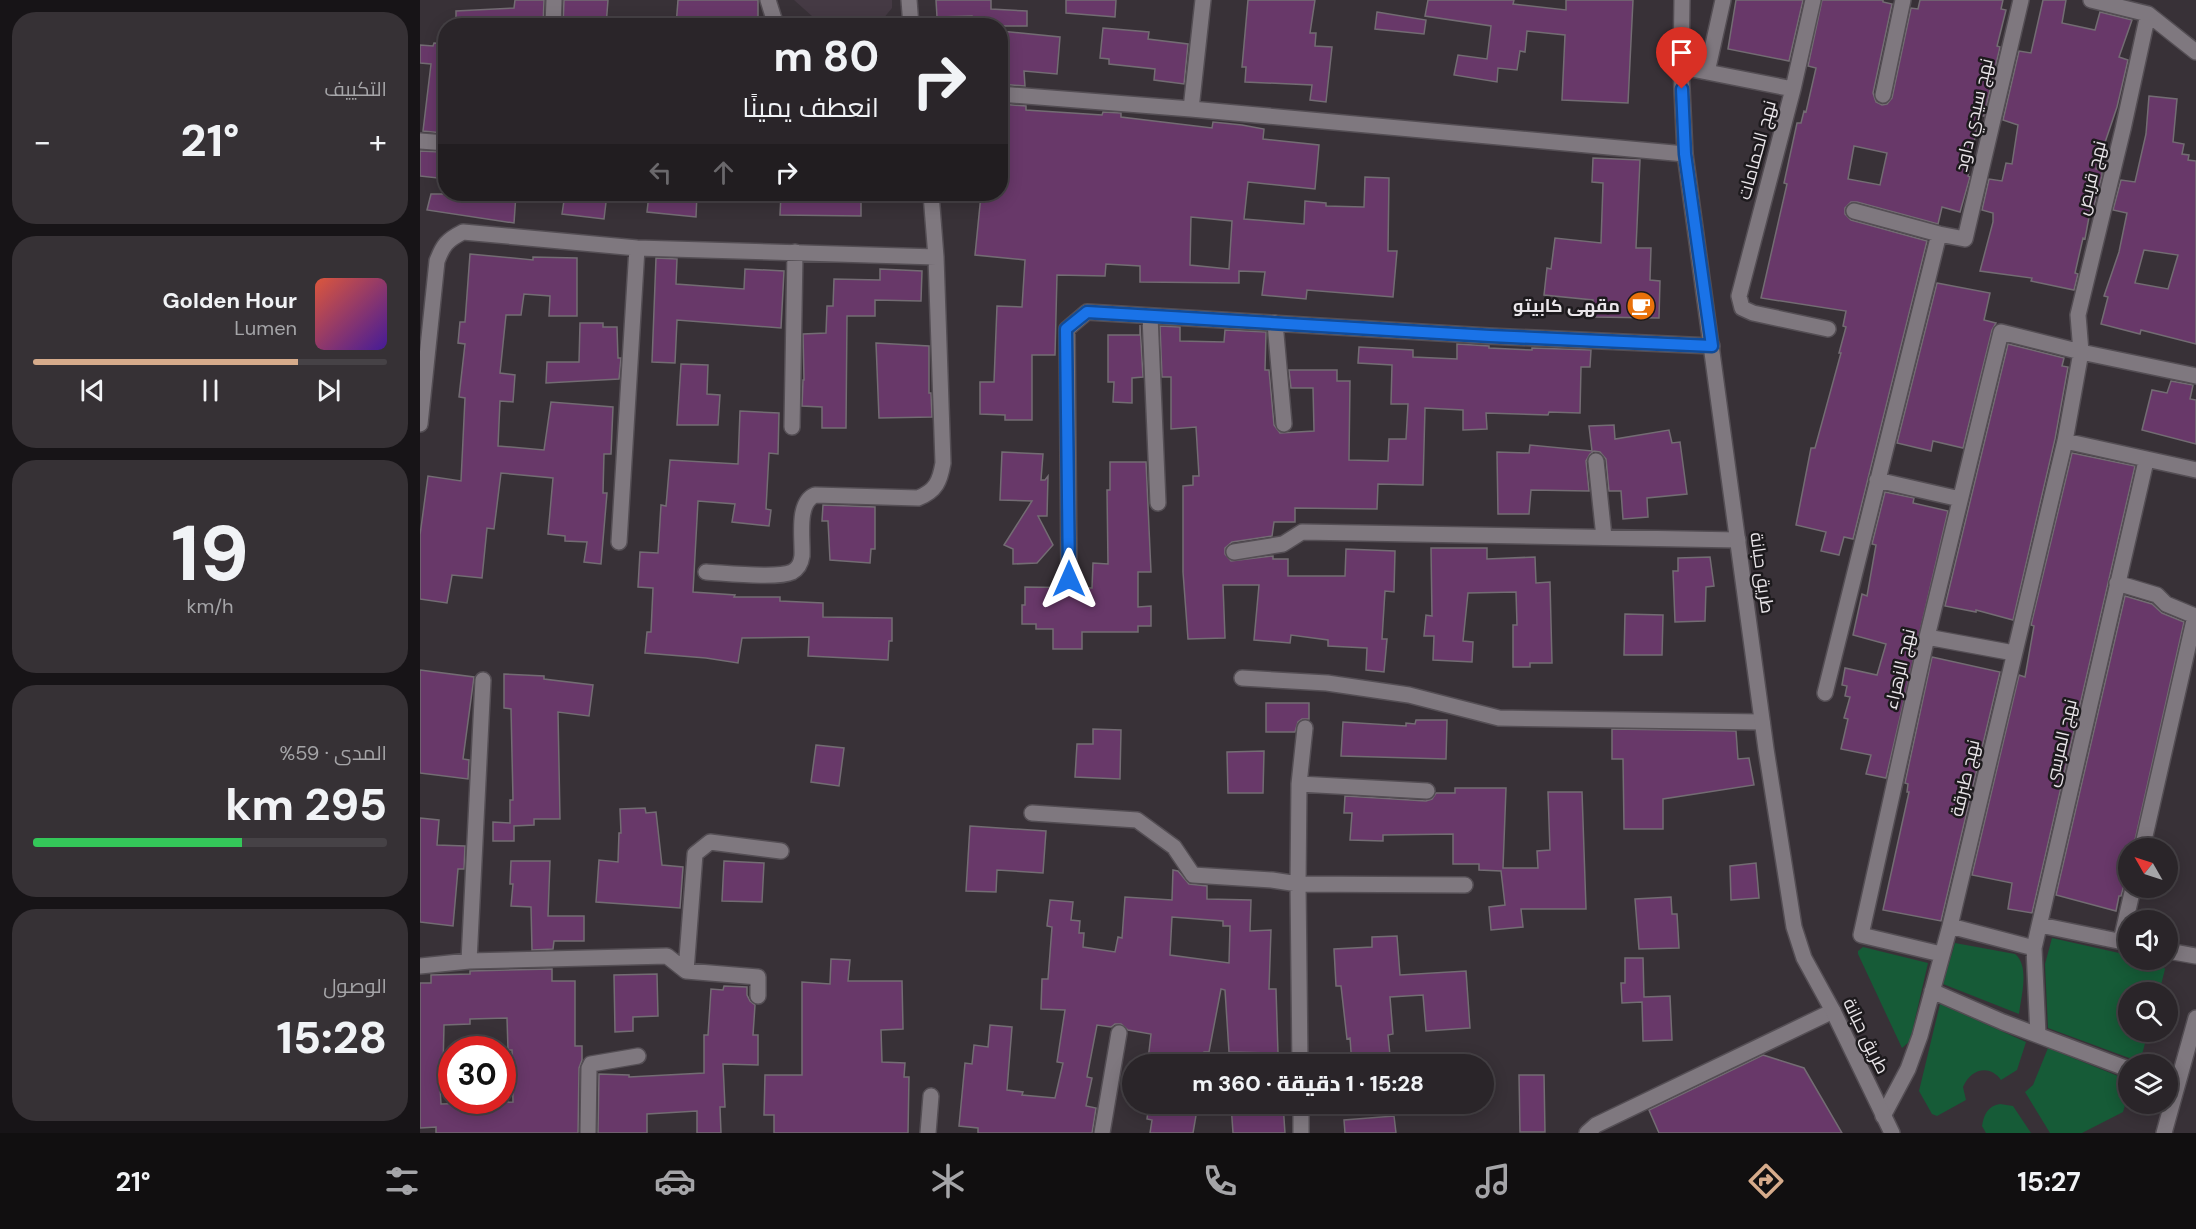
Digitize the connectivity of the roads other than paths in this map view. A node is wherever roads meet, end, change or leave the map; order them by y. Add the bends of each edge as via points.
1 (554, 0) edge
2 (768, 0) edge
3 (909, 0) edge
4 (1203, 0) edge
5 (1682, 0) edge
6 (1724, 0) edge
7 (1813, 0) edge
8 (1903, 0) edge
9 (2021, 0) edge
10 (2099, 1) edge
11 (2148, 14) junction
12 (553, 18) edge
13 (775, 18) edge
14 (910, 18) edge
15 (2196, 52) edge
16 (1681, 67) junction
17 (1707, 72) junction
18 (1793, 89) junction
19 (1008, 95) edge
20 (1883, 95) dead end
21 (1191, 109) junction
22 (420, 141) edge
23 (438, 142) edge
24 (1685, 154) junction
25 (932, 201) edge
26 (1854, 211) dead end
27 (1939, 234) junction
28 (637, 248) junction
29 (795, 252) junction
30 (936, 257) junction
31 (1150, 316) junction
32 (1275, 323) junction
33 (1828, 329) dead end
34 (1712, 346) junction
35 (2081, 352) junction
36 (2196, 376) edge
37 (420, 424) edge
38 (1284, 424) dead end
39 (792, 428) dead end
40 (2066, 441) junction
41 (1596, 461) dead end
42 (2146, 461) junction
43 (2196, 470) edge
44 (1877, 480) junction
45 (1960, 499) junction
46 (1158, 503) dead end
47 (1604, 537) junction
48 (1738, 540) junction
49 (619, 542) dead end
50 (1234, 552) dead end
51 (706, 572) dead end
52 (1069, 579) dead end
53 (2117, 583) junction
54 (1927, 637) junction
55 (2014, 653) junction
56 (1242, 678) dead end
57 (483, 680) dead end
58 (1825, 693) dead end
59 (1762, 722) junction
60 (1305, 728) dead end
61 (1299, 784) junction
62 (1427, 791) dead end
63 (1032, 813) dead end
64 (2145, 838) edge
65 (781, 851) dead end
66 (1298, 884) junction
67 (1465, 885) dead end
68 (2040, 925) junction
69 (1950, 926) junction
70 (2118, 941) edge
71 (2034, 948) junction
72 (2178, 953) edge
73 (1941, 954) junction
74 (2196, 956) edge
75 (469, 961) junction
76 (420, 966) edge
77 (686, 971) junction
78 (1932, 992) junction
79 (758, 996) dead end
80 (1833, 1011) junction
81 (2196, 1018) edge
82 (1119, 1033) dead end
83 (2038, 1035) junction
84 (1300, 1054) edge
85 (638, 1056) dead end
86 (2118, 1065) edge
87 (2178, 1071) edge
88 (931, 1096) dead end
89 (1301, 1114) edge
90 (2168, 1114) edge
91 (1888, 1128) edge
92 (588, 1133) edge
93 (928, 1133) edge
94 (1102, 1133) edge
95 (1301, 1133) edge
96 (1587, 1133) edge
97 (2164, 1133) edge

1 - 12 street
2 - 13 street
3 - 14 street
4 - 21 street
5 - 16 street, طريق حبانة
6 - 17 street
7 - 18 street, نهج الحمامات
8 - 20 street
9 - 27 street, نهج سيدي داود via 1965,239
10 - 11 street
11 - 15 street
11 - 35 street, نهج قربص via 2078,315
16 - 17 street
16 - 24 street, طريق حبانة
17 - 18 street
18 - 33 street, نهج الحمامات via 1739,296 1742,308 1753,313
19 - 21 street
21 - 24 street
22 - 23 street
24 - 34 street, طريق حبانة
25 - 30 street
26 - 27 street
27 - 44 street
28 - 29 street
28 - 37 street via 463,232 452,238 437,261
28 - 49 street
29 - 30 street
29 - 39 street
30 - 51 street via 943,463 937,485 918,498 810,497 803,510 802,556 796,569 781,574
31 - 32 street
31 - 46 street
31 - 52 street via 1087,312 1066,329
32 - 34 street
32 - 38 street
34 - 48 street, طريق حبانة
35 - 36 street
35 - 40 street, نهج قربص
35 - 45 street, نهج الزهراء via 2001,332
40 - 42 street
40 - 55 street, نهج طبرقة
41 - 47 street
42 - 43 street
42 - 53 street, نهج المرسى
44 - 45 street
44 - 58 street
45 - 54 street, نهج الزهراء
47 - 48 street
47 - 50 street via 1302,532 1283,544
48 - 59 street, طريق حبانة
53 - 64 street via 2157,595 2195,616
53 - 68 street, نهج المرسى
54 - 55 street
54 - 73 street, نهج الزهراء via 1862,935
55 - 69 street, نهج طبرقة
56 - 59 street via 1327,682 1409,695 1499,718
57 - 75 street
59 - 80 street, طريق حبانة via 1794,927 1804,958
60 - 61 street
61 - 62 street
61 - 66 street
63 - 66 street via 1137,820 1174,846 1193,875
65 - 77 street via 710,842 695,854
66 - 67 street
66 - 84 street
68 - 70 street
68 - 71 street, نهج المرسى
69 - 71 street
69 - 73 street, نهج طبرقة
71 - 83 street, نهج المرسى
72 - 74 street
73 - 78 street, نهج طبرقة
75 - 76 street
75 - 77 street via 668,956
77 - 79 street via 758,976
78 - 83 street
78 - 91 street, نهج طبرقة
80 - 91 street, طريق حبانة
80 - 96 street via 1596,1125
81 - 87 street
82 - 94 street
83 - 86 street
85 - 92 street via 591,1064
88 - 93 street
89 - 95 street
90 - 97 street

